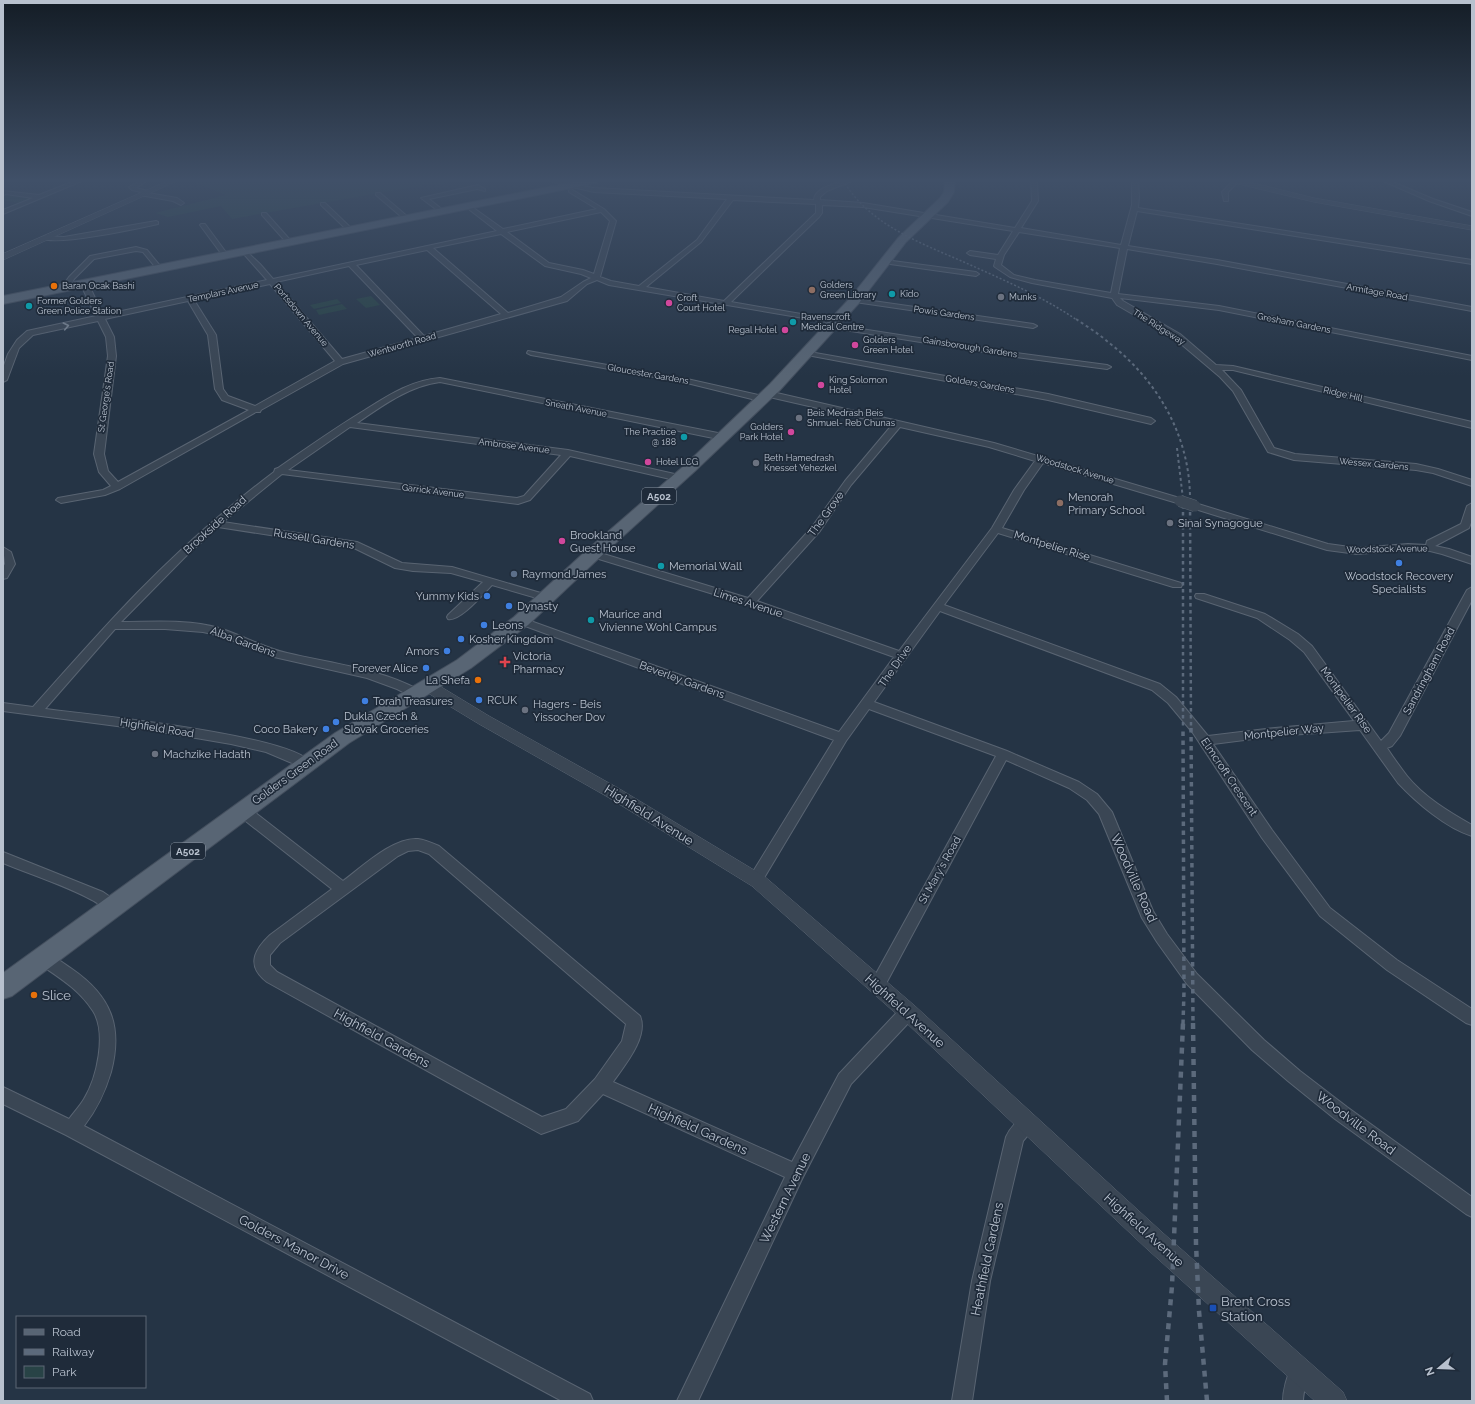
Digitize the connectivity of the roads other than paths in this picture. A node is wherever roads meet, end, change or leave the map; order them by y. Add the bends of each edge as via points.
1 (28, 246) edge
2 (219, 246) edge
3 (271, 246) edge
4 (435, 246) edge
5 (522, 246) edge
6 (606, 246) edge
7 (693, 246) edge
8 (786, 246) edge
9 (898, 246) edge
10 (1007, 246) edge
11 (1115, 246) edge
12 (1367, 246) edge
13 (428, 247) junction
14 (1124, 247) junction
15 (244, 251) junction
16 (970, 253) dead end
17 (225, 254) junction
18 (3, 257) edge
19 (1000, 257) junction
20 (885, 262) junction
21 (1472, 262) edge
22 (351, 264) junction
23 (159, 268) junction
24 (976, 274) dead end
25 (596, 278) junction
26 (272, 282) junction
27 (84, 283) junction
28 (66, 287) junction
29 (641, 288) junction
30 (1114, 296) junction
31 (190, 299) junction
32 (3, 300) edge
33 (855, 300) junction
34 (726, 303) junction
35 (1472, 309) edge
36 (507, 316) junction
37 (101, 318) junction
38 (834, 324) junction
39 (1032, 326) dead end
40 (424, 338) junction
41 (531, 353) dead end
42 (807, 353) junction
43 (1472, 358) edge
44 (340, 362) junction
45 (1107, 367) dead end
46 (1214, 367) junction
47 (3, 380) edge
48 (429, 381) joint
49 (766, 396) junction
50 (257, 410) junction
51 (1151, 421) dead end
52 (348, 424) junction
53 (898, 424) junction
54 (1472, 425) edge
55 (723, 437) junction
56 (568, 453) junction
57 (1275, 453) joint
58 (1041, 459) junction
59 (278, 471) junction
60 (679, 478) junction
61 (1472, 482) edge
62 (117, 487) junction
63 (61, 500) dead end
64 (1472, 506) edge
65 (216, 524) junction
66 (996, 529) junction
67 (1430, 548) junction
68 (3, 550) edge
69 (593, 554) junction
70 (1472, 561) edge
71 (3, 576) edge
72 (490, 581) junction
73 (1177, 585) dead end
74 (1472, 590) edge
75 (1200, 596) dead end
76 (547, 598) junction
77 (750, 602) junction
78 (939, 607) junction
79 (452, 617) dead end
80 (521, 621) junction
81 (113, 626) junction
82 (902, 656) junction
83 (422, 689) junction
84 (868, 704) junction
85 (3, 707) edge
86 (35, 712) junction
87 (1363, 725) junction
88 (842, 738) junction
89 (1205, 741) junction
90 (1379, 746) junction
91 (1003, 754) junction
92 (306, 764) junction
93 (243, 811) junction
94 (1472, 830) edge
95 (3, 857) edge
96 (756, 879) junction
97 (342, 889) junction
98 (114, 907) junction
99 (43, 958) junction
100 (877, 986) junction
101 (3, 988) edge
102 (908, 1012) junction
103 (1472, 1018) edge
104 (601, 1085) junction
105 (3, 1095) edge
106 (1027, 1123) junction
107 (72, 1129) junction
108 (796, 1173) junction
109 (1472, 1208) edge
110 (1300, 1369) junction
111 (583, 1401) edge
112 (687, 1401) edge
113 (962, 1401) edge
114 (1293, 1401) edge
115 (1334, 1401) edge

1 - 18 street
2 - 17 street
3 - 15 main road
4 - 13 street, Templars Avenue
5 - 25 street, Gainsborough Gardens via 547,265 583,272
6 - 25 street
7 - 29 street
8 - 34 street
9 - 20 main road, Golders Green Road / A502
10 - 19 street
11 - 14 street, Armitage Road
12 - 21 street
13 - 22 street, Templars Avenue
13 - 36 street
14 - 30 street
14 - 35 street, Armitage Road
15 - 17 main road
15 - 26 street, Portsdown Avenue
16 - 19 street
17 - 23 main road
19 - 30 street, Gresham Gardens via 997,266 1012,276
20 - 24 street
20 - 33 main road, Golders Green Road / A502
22 - 26 street, Templars Avenue
22 - 40 street
23 - 27 main road
23 - 28 street via 143,249 92,257 70,278
25 - 29 street, Gainsborough Gardens via 609,283
25 - 36 street, Wentworth Road via 564,299
26 - 31 street, Templars Avenue
26 - 44 street, Portsdown Avenue
27 - 28 main road
27 - 37 street, St George's Road
28 - 32 main road
29 - 34 street, Gainsborough Gardens
30 - 43 street, Gresham Gardens via 1219,308
30 - 46 street, The Ridgeway via 1120,303 1177,336
31 - 37 street, Templars Avenue
31 - 50 street via 212,335 219,389 225,398
33 - 38 main road, Golders Green Road / A502
33 - 39 street, Powis Gardens
34 - 38 street, Gainsborough Gardens
36 - 40 street, Wentworth Road
47 -> 37 street, Templars Avenue via 13,352 30,333
37 - 62 street, St George's Road via 110,337 112,356 99,454 104,472
38 - 42 main road, Golders Green Road / A502
38 - 45 street, Gainsborough Gardens via 1009,354
40 - 44 street, Wentworth Road
41 - 49 street, Gloucester Gardens
42 - 49 main road, Golders Green Road / A502
42 - 51 street, Golders Gardens via 1048,397
44 - 50 street, Wentworth Road
46 - 54 street, Ridge Hill via 1234,368
46 - 57 street, The Ridgeway via 1237,390 1267,445
48 - 52 street, Brookside Road via 381,404
48 - 55 street, Sneath Avenue via 440,380
49 - 53 street, Woodstock Avenue
49 - 55 main road, Golders Green Road / A502
50 - 62 street, Wentworth Road
52 - 56 street, Ambrose Avenue
52 - 59 street, Brookside Road
53 - 58 street, Woodstock Avenue via 961,437
53 - 77 street, The Grove via 848,483 816,529
55 - 60 main road, Golders Green Road / A502
56 - 59 street, Garrick Avenue via 526,498 518,501
56 - 60 street, Ambrose Avenue
57 - 61 street, Wessex Gardens via 1294,457 1416,467
58 - 66 street, The Drive
58 - 67 street, Woodstock Avenue, bridge via 1344,550
59 - 65 street, Brookside Road
60 - 69 main road, Golders Green Road / A502
62 - 63 street, Wentworth Road via 105,492
64 - 67 street via 1465,526 1431,543
65 - 72 street, Russell Gardens via 357,545 399,566 452,570
65 - 81 street, Brookside Road via 158,578
66 - 73 street, Montpelier Rise
66 - 78 street, The Drive
67 - 70 street, Woodstock Avenue
68 - 71 street via 10,564
69 - 76 main road, Golders Green Road / A502
69 - 77 street, Limes Avenue
72 - 76 street, Russell Gardens
72 - 79 street
74 - 90 street, Sandringham Road via 1394,736 1388,743
75 - 87 street, Montpelier Rise via 1261,616 1294,637 1317,660
76 - 80 main road, Golders Green Road / A502
77 - 82 street, Limes Avenue
78 - 82 street, The Drive
78 - 89 street, Elmcroft Crescent via 1156,688 1178,706
80 - 83 main road, Golders Green Road / A502 via 464,664
80 - 88 street, Beverley Gardens
81 - 83 street, Alba Gardens via 164,624 203,628 236,638 271,653 322,663
81 - 86 street, Brookside Road
82 - 84 street, The Drive
83 - 92 main road, Golders Green Road / A502 via 354,730
83 - 96 street, Highfield Avenue via 484,720 612,792
84 - 88 street, The Drive
84 - 91 street, Woodville Road
85 - 86 street, Highfield Road
86 - 92 street, Highfield Road via 128,723 253,744 296,758
87 - 89 street, Montpelier Way via 1274,732
87 - 90 street, Montpelier Rise
88 - 96 street, The Drive
89 - 103 street, Elmcroft Crescent via 1267,834 1325,912 1392,965
90 - 94 street, Montpelier Rise via 1416,794 1444,816
91 - 100 street, St Mary's Road
91 - 109 street, Woodville Road via 1074,785 1098,803 1105,812 1147,914 1192,980 1227,1015 1294,1076 1335,1109
92 - 93 main road, Golders Green Road / A502
93 - 97 street
93 - 98 main road, Golders Green Road / A502
95 - 98 street via 98,896
96 - 100 street, Highfield Avenue
97 - 104 street, Highfield Gardens via 393,852 407,845 422,844 434,850 634,1021 630,1044
97 - 104 street, Highfield Gardens via 268,945 261,961 265,974 541,1126 572,1114
98 - 99 main road, Golders Green Road / A502
99 - 101 main road, Golders Green Road / A502
99 - 107 street via 83,986 106,1018 109,1035 107,1057 100,1081 90,1103
100 - 102 street, Highfield Avenue
102 - 106 street, Highfield Avenue
102 - 108 street, Western Avenue via 845,1079
104 - 108 street, Highfield Gardens
105 - 107 street, Golders Manor Drive
106 - 110 street, Highfield Avenue
106 - 113 street, Heathfield Gardens via 1015,1137 981,1281
107 - 111 street, Golders Manor Drive
108 - 112 street, Western Avenue
110 - 114 street
110 - 115 street, Highfield Avenue

